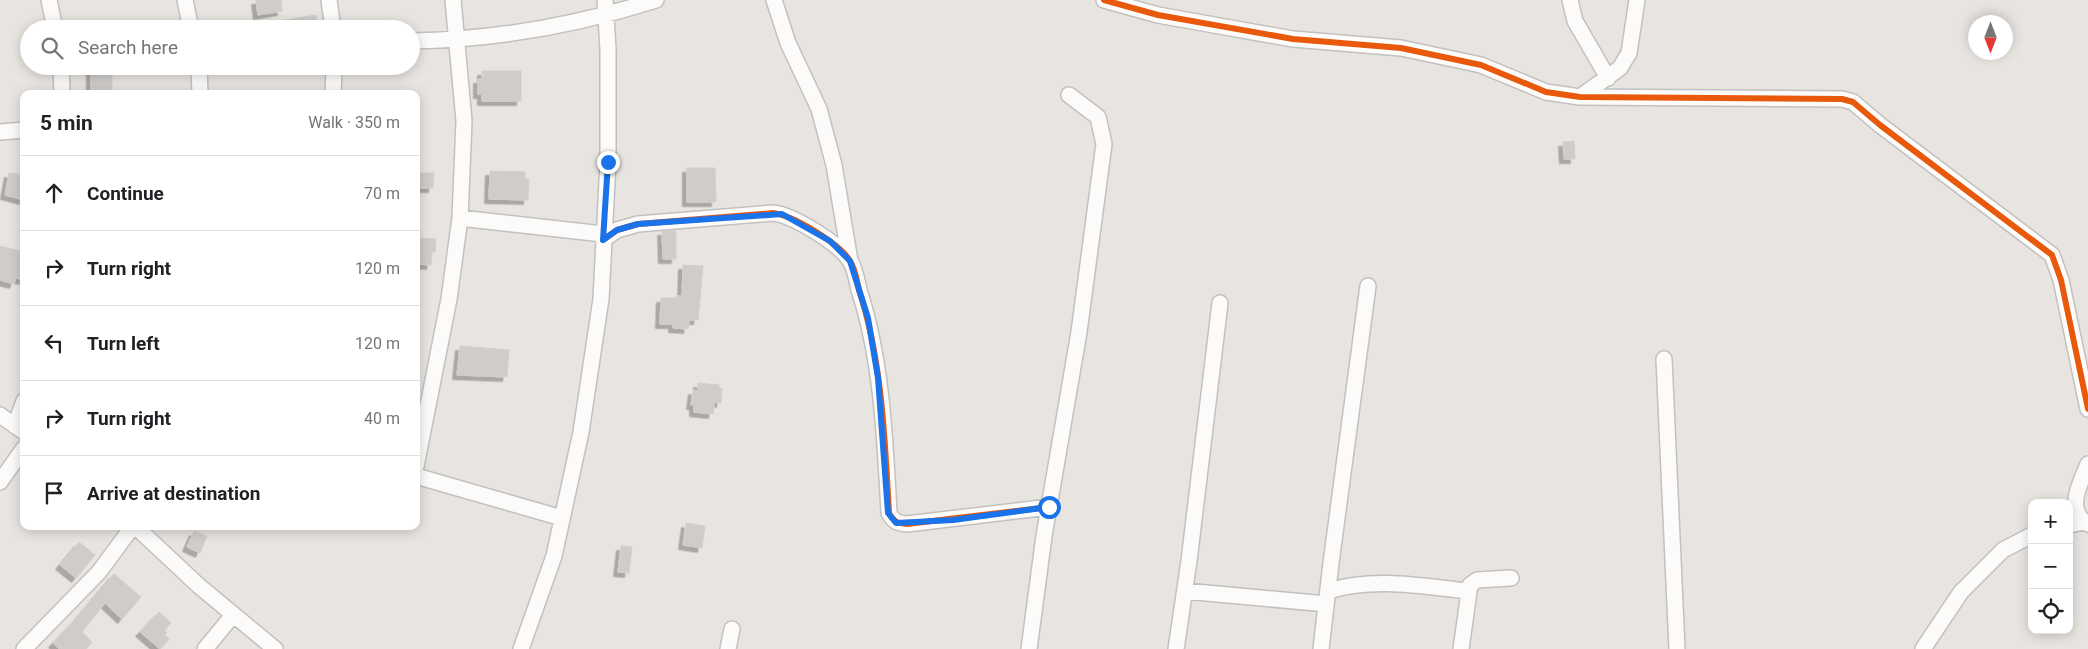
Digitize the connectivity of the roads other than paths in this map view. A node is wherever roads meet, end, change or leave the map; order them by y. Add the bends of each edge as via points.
1 (49, 0) edge
2 (185, 0) edge
3 (329, 0) edge
4 (453, 0) edge
5 (605, 0) edge
6 (656, 0) edge
7 (774, 0) edge
8 (1104, 0) edge
9 (1570, 0) edge
10 (1637, 0) edge
11 (606, 16) junction
12 (53, 20) edge
13 (189, 20) edge
14 (332, 20) edge
15 (456, 41) junction
16 (420, 42) edge
17 (61, 75) edge
18 (199, 75) edge
19 (334, 75) edge
20 (1608, 78) junction
21 (62, 90) edge
22 (200, 90) edge
23 (333, 90) edge
24 (1069, 95) dead end
25 (1580, 97) junction
26 (20, 130) edge
27 (0, 132) edge
28 (460, 218) junction
29 (603, 237) junction
30 (850, 261) junction
31 (1368, 286) dead end
32 (1220, 303) dead end
33 (1664, 359) dead end
34 (423, 406) edge
35 (2088, 409) edge
36 (0, 416) edge
37 (20, 429) edge
38 (420, 432) edge
39 (20, 454) edge
40 (2088, 464) edge
41 (420, 477) edge
42 (0, 482) edge
43 (1049, 507) junction
44 (562, 518) junction
45 (2080, 523) edge
46 (131, 530) edge
47 (138, 530) edge
48 (2028, 537) edge
49 (1511, 578) dead end
50 (1185, 591) junction
51 (1468, 591) junction
52 (1327, 597) junction
53 (233, 615) junction
54 (732, 629) dead end
55 (24, 649) edge
56 (205, 649) edge
57 (275, 649) edge
58 (521, 649) edge
59 (728, 649) edge
60 (1029, 649) edge
61 (1176, 649) edge
62 (1321, 649) edge
63 (1461, 649) edge
64 (1677, 649) edge
65 (1923, 649) edge

1 - 12 street
2 - 13 street
3 - 14 street
4 - 15 street
5 - 11 street
6 - 11 street
7 - 30 street via 788,43 819,109 834,165
8 - 25 street via 1158,15 1292,39 1401,48 1481,65 1546,92
9 - 20 street via 1575,21
10 - 20 street via 1629,53 1620,68
11 - 15 street
11 - 29 street via 608,152
15 - 16 street
15 - 28 street via 464,121
17 - 21 street
18 - 22 street
19 - 23 street
20 - 25 street
24 - 43 street via 1098,117 1104,144 1079,332
25 - 35 street via 1842,99 1853,102 2052,255 2061,280
26 - 27 street
28 - 29 street
28 - 34 street via 449,299
29 - 30 street via 638,224 782,214 830,241
29 - 44 street via 600,308 581,432
30 - 43 street via 868,318 878,378 888,513 893,520 907,524
31 - 52 street
32 - 50 street
33 - 64 street
34 - 38 street
36 - 37 street
39 - 42 street
40 - 45 street via 2075,506
41 - 44 street
43 - 60 street
44 - 58 street via 554,556
46 - 55 street via 99,572
47 - 53 street
48 - 65 street via 2003,550 1961,592
49 - 51 street via 1477,580 1470,584
50 - 52 street
50 - 61 street
51 - 52 street via 1364,583 1348,585
51 - 63 street
52 - 62 street
53 - 56 street
53 - 57 street
54 - 59 street

